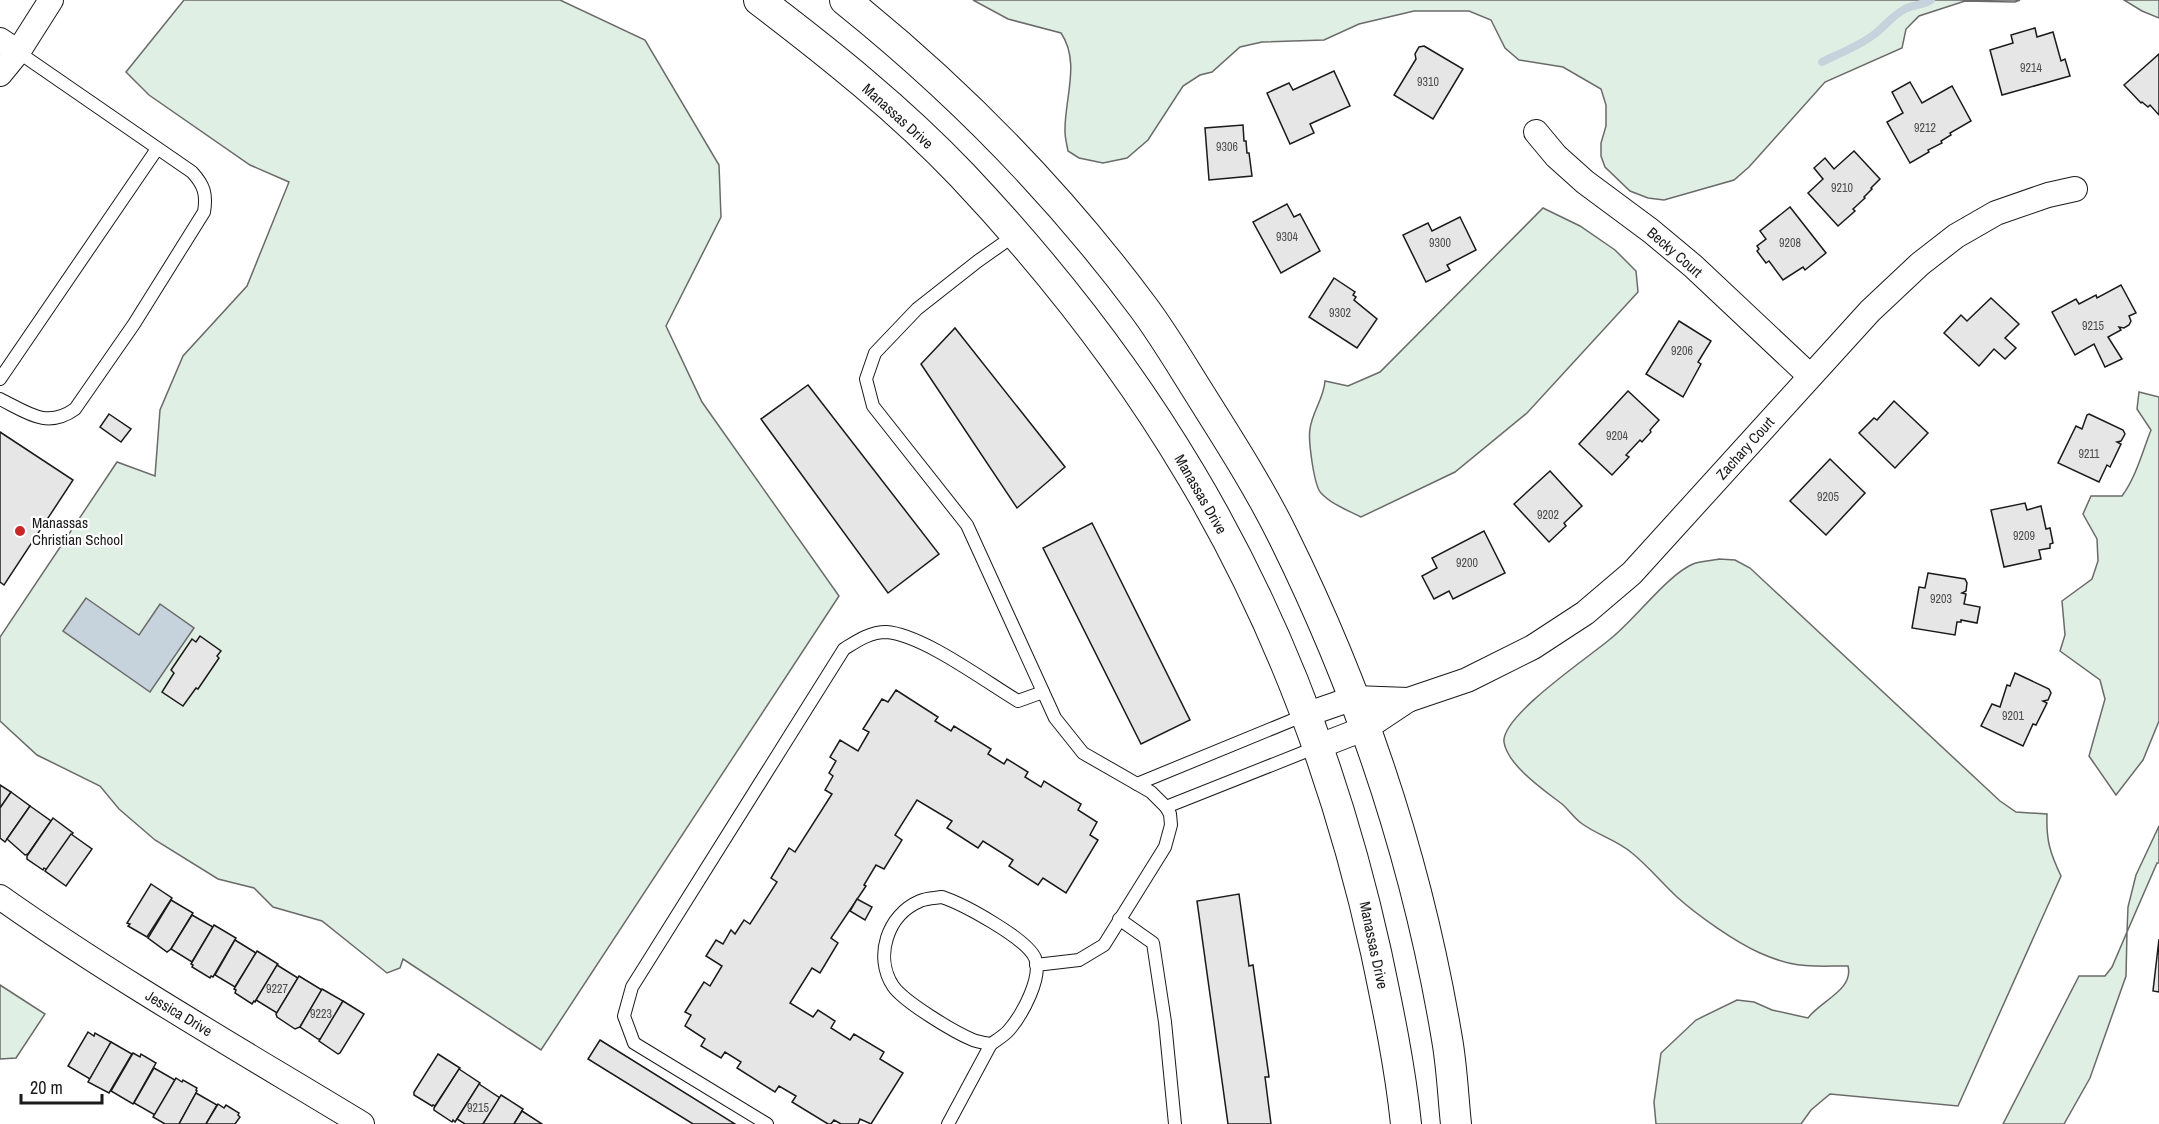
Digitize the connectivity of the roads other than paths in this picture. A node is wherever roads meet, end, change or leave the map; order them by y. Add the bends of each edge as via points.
1 (51, 0) edge
2 (759, 0) edge
3 (845, 0) edge
4 (9, 46) edge
5 (0, 74) edge
6 (1536, 132) dead end
7 (157, 148) junction
8 (2075, 189) dead end
9 (1015, 235) junction
10 (1810, 376) junction
11 (0, 379) edge
12 (0, 399) edge
13 (1043, 692) junction
14 (1354, 698) junction
15 (1408, 700) junction
16 (1305, 715) junction
17 (1366, 728) junction
18 (1317, 747) junction
19 (1137, 784) junction
20 (1166, 807) junction
21 (0, 897) edge
22 (1119, 919) junction
23 (1036, 965) junction
24 (991, 1044) junction
25 (362, 1124) edge
26 (767, 1124) edge
27 (948, 1124) edge
28 (1175, 1124) edge
29 (1406, 1124) edge
30 (1456, 1124) edge

1 - 4 street
2 - 9 street, Manassas Drive via 895,110 961,174
3 - 14 street via 892,38 1032,173 1144,308 1238,454 1284,537
4 - 5 street
4 - 7 lane
6 - 10 street, Becky Court via 1585,182 1693,266
7 - 11 lane
7 - 12 lane via 192,172 202,183 206,197 204,212 134,324 75,408 65,416 50,420 35,417
8 - 10 street, Zachary Court via 1996,213 1956,236 1870,311
9 - 13 lane via 917,309 875,353 866,379 873,406 967,525
9 - 16 street, Manassas Drive via 1136,388 1190,473 1237,558
10 - 15 street, Zachary Court via 1632,573 1585,612 1533,646 1467,680
13 - 19 lane via 1055,718 1083,753
13 - 26 lane via 1018,702 920,641 886,632 864,637 844,649 632,987 624,1016 634,1043
14 - 15 street, Zachary Court
14 - 16 street, Zachary Court
14 - 17 street
15 - 17 street, Zachary Court
16 - 18 street, Manassas Drive
16 - 19 lane
17 - 18 street, Zachary Court
17 - 30 street via 1403,845 1430,955 1447,1041
18 - 20 lane
18 - 29 street, Manassas Drive via 1363,893 1402,1080
19 - 20 lane
20 - 22 lane via 1171,825 1165,847
21 - 25 street, Jessica Drive via 123,979
22 - 23 lane via 1104,945 1079,960
22 - 28 lane via 1153,943
23 - 24 lane via 1034,988 1009,1030
23 - 24 lane via 1019,940 958,902 942,897 921,900 904,910 892,924 885,942 884,965 893,986 910,1004 974,1040
24 - 27 lane

